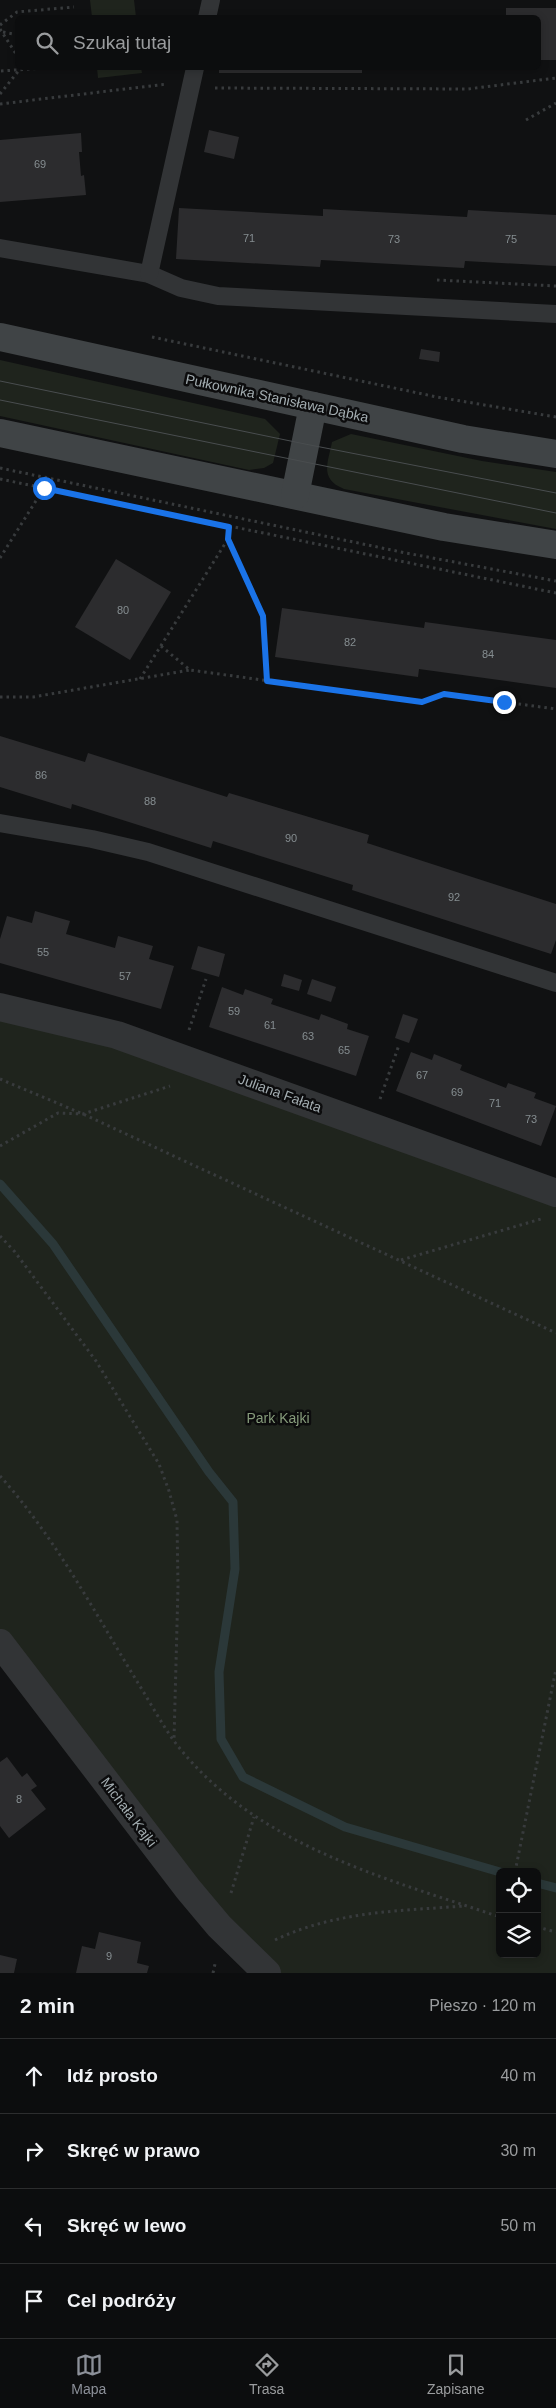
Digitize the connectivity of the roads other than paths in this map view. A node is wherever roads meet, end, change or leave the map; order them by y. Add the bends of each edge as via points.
1 (211, 0) edge
2 (208, 15) edge
3 (194, 76) edge
4 (0, 248) edge
5 (148, 274) junction
6 (556, 314) edge
7 (0, 337) edge
8 (313, 406) junction
9 (0, 433) edge
10 (556, 454) edge
11 (295, 495) junction
12 (556, 545) edge
13 (0, 823) edge
14 (556, 983) edge
15 (0, 1007) edge
16 (551, 1205) edge
17 (0, 1643) edge
18 (267, 1973) edge

1 - 2 lane
3 - 5 lane
4 - 5 lane
5 - 6 lane via 181,288 218,296
7 - 8 street, Pułkownika Stanisława Dąbka
8 - 10 street, Pułkownika Stanisława Dąbka via 463,439
8 - 11 street
9 - 11 street
11 - 12 street via 444,527
13 - 14 lane via 148,852
15 - 16 street, Juliana Fałata via 117,1035 371,1126
17 - 18 street, Michała Kajki via 219,1926

